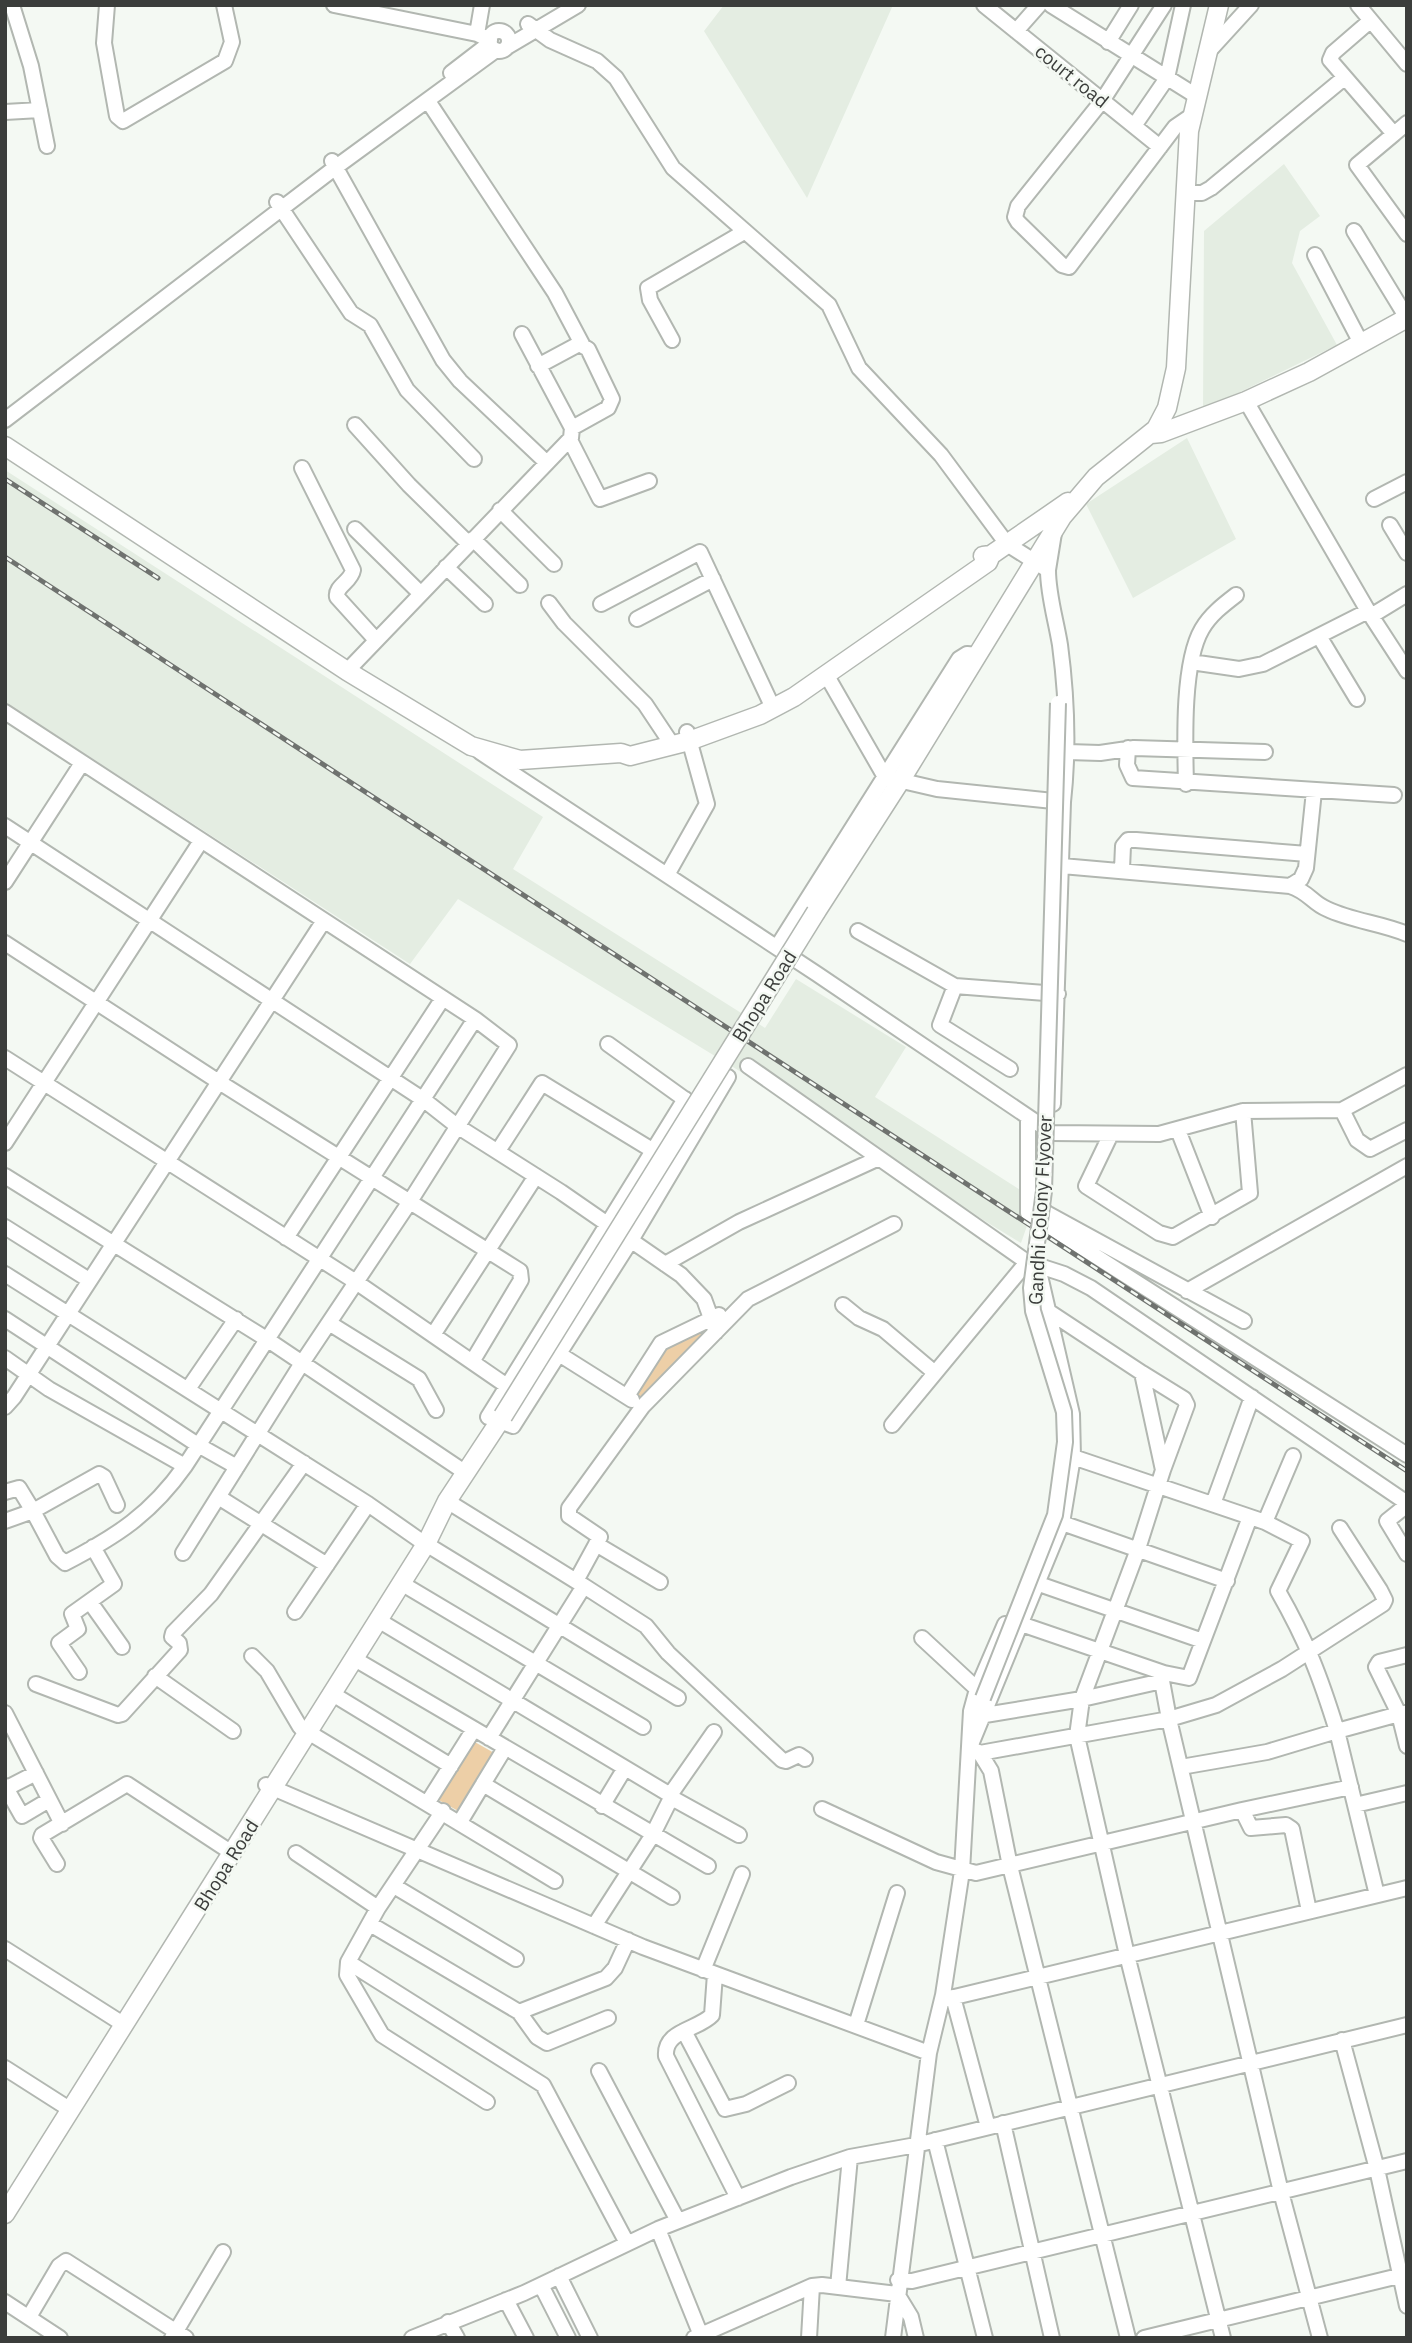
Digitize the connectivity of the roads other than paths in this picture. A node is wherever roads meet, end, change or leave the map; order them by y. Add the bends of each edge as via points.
1 (12, 5) edge
2 (107, 5) edge
3 (224, 5) edge
4 (334, 5) edge
5 (373, 5) edge
6 (482, 5) edge
7 (560, 5) edge
8 (578, 5) edge
9 (984, 5) edge
10 (1040, 5) edge
11 (1051, 5) edge
12 (1131, 5) edge
13 (1164, 5) edge
14 (1183, 5) edge
15 (1219, 5) edge
16 (1251, 5) edge
17 (1358, 5) edge
18 (391, 10) edge
19 (1370, 21) junction
20 (531, 28) junction
21 (1016, 31) junction
22 (492, 39) junction
23 (1108, 42) junction
24 (1209, 51) junction
25 (1132, 56) junction
26 (1407, 64) edge
27 (1167, 78) junction
28 (1344, 78) junction
29 (428, 101) junction
30 (1102, 101) junction
31 (40, 110) junction
32 (1195, 111) junction
33 (5, 113) edge
34 (1407, 123) edge
35 (1134, 126) junction
36 (1394, 134) junction
37 (47, 146) dead end
38 (1160, 147) junction
39 (334, 164) junction
40 (1191, 193) junction
41 (280, 205) junction
42 (1354, 231) dead end
43 (744, 232) junction
44 (1407, 234) edge
45 (1315, 255) dead end
46 (1407, 318) edge
47 (522, 334) dead end
48 (672, 340) dead end
49 (1361, 343) junction
50 (582, 344) junction
51 (538, 366) junction
52 (1174, 399) junction
53 (1246, 401) junction
54 (5, 408) edge
55 (1198, 418) junction
56 (5, 420) edge
57 (355, 425) dead end
58 (1156, 433) junction
59 (571, 434) junction
60 (5, 446) edge
61 (474, 459) dead end
62 (547, 463) junction
63 (302, 468) dead end
64 (649, 481) dead end
65 (1407, 482) edge
66 (1077, 496) junction
67 (1374, 499) dead end
68 (500, 510) junction
69 (1390, 525) dead end
70 (355, 529) dead end
71 (471, 541) junction
72 (1007, 544) junction
73 (1407, 553) edge
74 (991, 555) junction
75 (554, 564) dead end
76 (446, 567) junction
77 (1041, 567) junction
78 (713, 579) junction
79 (520, 585) dead end
80 (420, 593) junction
81 (1407, 594) edge
82 (1236, 595) dead end
83 (549, 603) dead end
84 (485, 604) dead end
85 (601, 604) dead end
86 (1369, 613) junction
87 (637, 619) dead end
88 (1319, 636) junction
89 (1059, 637) junction
90 (376, 640) junction
91 (1191, 662) junction
92 (347, 671) junction
93 (1407, 671) edge
94 (827, 676) junction
95 (1357, 699) dead end
96 (772, 704) junction
97 (5, 712) edge
98 (679, 739) junction
99 (471, 746) junction
100 (1129, 748) junction
101 (1185, 750) junction
102 (1068, 752) junction
103 (1265, 752) dead end
104 (82, 763) junction
105 (892, 780) junction
106 (1186, 784) junction
107 (1314, 791) junction
108 (1394, 795) dead end
109 (1063, 802) junction
110 (5, 825) edge
111 (201, 841) junction
112 (32, 842) junction
113 (1307, 854) junction
114 (1062, 866) junction
115 (1122, 869) junction
116 (667, 875) junction
117 (5, 882) edge
118 (1290, 886) junction
119 (149, 919) junction
120 (323, 922) junction
121 (858, 930) dead end
122 (1407, 933) edge
123 (5, 943) edge
124 (777, 947) junction
125 (955, 986) junction
126 (1058, 994) junction
127 (443, 998) junction
128 (273, 1000) junction
129 (96, 1001) junction
130 (475, 1019) junction
131 (608, 1044) dead end
132 (5, 1058) edge
133 (748, 1066) dead end
134 (1010, 1069) dead end
135 (1407, 1075) edge
136 (389, 1077) junction
137 (728, 1077) dead end
138 (219, 1082) junction
139 (46, 1084) junction
140 (685, 1099) junction
141 (424, 1100) junction
142 (1342, 1110) junction
143 (1243, 1111) junction
144 (705, 1114) junction
145 (1028, 1118) junction
146 (457, 1126) junction
147 (1178, 1130) junction
148 (1407, 1130) edge
149 (1052, 1133) junction
150 (1111, 1134) junction
151 (5, 1143) edge
152 (652, 1150) junction
153 (498, 1151) junction
154 (340, 1158) junction
155 (879, 1158) junction
156 (167, 1163) junction
157 (1407, 1166) edge
158 (536, 1175) junction
159 (5, 1176) edge
160 (372, 1178) junction
161 (1026, 1196) junction
162 (409, 1203) junction
163 (1048, 1214) junction
164 (1212, 1217) junction
165 (605, 1224) junction
166 (894, 1224) dead end
167 (5, 1227) edge
168 (286, 1238) junction
169 (113, 1242) junction
170 (630, 1242) junction
171 (489, 1251) junction
172 (320, 1259) junction
173 (665, 1264) junction
174 (1033, 1265) junction
175 (5, 1274) edge
176 (89, 1280) junction
177 (356, 1282) junction
178 (1187, 1291) junction
179 (843, 1305) dead end
180 (1048, 1311) junction
181 (67, 1314) junction
182 (236, 1319) junction
183 (5, 1320) edge
184 (1244, 1321) dead end
185 (329, 1323) junction
186 (714, 1325) junction
187 (433, 1335) junction
188 (268, 1340) junction
189 (47, 1345) junction
190 (559, 1354) junction
191 (5, 1358) edge
192 (472, 1362) junction
193 (302, 1363) junction
194 (935, 1373) junction
195 (1142, 1373) junction
196 (28, 1376) junction
197 (507, 1385) junction
198 (188, 1389) junction
199 (627, 1396) junction
200 (1252, 1397) junction
201 (643, 1406) junction
202 (5, 1407) edge
203 (221, 1410) junction
204 (436, 1410) dead end
205 (501, 1419) junction
206 (892, 1425) dead end
207 (257, 1433) junction
208 (198, 1445) junction
209 (1407, 1455) edge
210 (1293, 1456) dead end
211 (1073, 1457) junction
212 (304, 1463) junction
213 (185, 1466) junction
214 (237, 1467) junction
215 (1163, 1469) junction
216 (466, 1473) junction
217 (1160, 1484) junction
218 (5, 1492) edge
219 (220, 1498) junction
220 (368, 1504) junction
221 (1213, 1504) junction
222 (1407, 1504) edge
223 (117, 1506) dead end
224 (443, 1507) junction
225 (33, 1511) junction
226 (1250, 1517) junction
227 (5, 1521) edge
228 (261, 1522) junction
229 (1062, 1522) junction
230 (1265, 1522) junction
231 (1340, 1528) dead end
232 (422, 1542) junction
233 (596, 1544) junction
234 (1041, 1544) dead end
235 (93, 1547) junction
236 (1138, 1552) junction
237 (183, 1553) dead end
238 (1407, 1554) edge
239 (327, 1565) junction
240 (1227, 1581) junction
241 (660, 1582) dead end
242 (401, 1583) junction
243 (580, 1584) junction
244 (1039, 1584) junction
245 (90, 1602) junction
246 (1114, 1611) junction
247 (295, 1612) dead end
248 (378, 1620) junction
249 (560, 1624) junction
250 (1021, 1624) junction
251 (922, 1638) dead end
252 (1203, 1641) junction
253 (122, 1647) dead end
254 (1311, 1650) junction
255 (1101, 1652) junction
256 (1407, 1655) edge
257 (252, 1656) dead end
258 (353, 1658) junction
259 (536, 1662) junction
260 (79, 1672) dead end
261 (155, 1676) junction
262 (1163, 1677) junction
263 (36, 1684) dead end
264 (331, 1693) junction
265 (980, 1693) junction
266 (678, 1698) dead end
267 (1082, 1699) junction
268 (513, 1700) junction
269 (5, 1713) edge
270 (1403, 1713) edge
271 (985, 1715) junction
272 (1169, 1719) junction
273 (643, 1727) dead end
274 (304, 1729) junction
275 (474, 1729) junction
276 (233, 1731) dead end
277 (1337, 1731) junction
278 (714, 1732) dead end
279 (1077, 1736) junction
280 (489, 1738) junction
281 (1407, 1746) edge
282 (505, 1748) junction
283 (975, 1750) junction
284 (806, 1759) dead end
285 (451, 1766) junction
286 (1181, 1767) junction
287 (625, 1768) junction
288 (36, 1773) junction
289 (483, 1784) junction
290 (270, 1786) junction
291 (1350, 1787) junction
292 (6, 1788) edge
293 (1407, 1793) edge
294 (671, 1796) junction
295 (50, 1800) junction
296 (428, 1802) junction
297 (1355, 1805) junction
298 (602, 1806) junction
299 (822, 1809) dead end
300 (1242, 1810) junction
301 (443, 1811) junction
302 (1193, 1820) junction
303 (460, 1822) junction
304 (62, 1824) junction
305 (739, 1835) dead end
306 (652, 1836) junction
307 (1103, 1845) junction
308 (226, 1849) junction
309 (417, 1851) junction
310 (296, 1853) dead end
311 (57, 1864) dead end
312 (708, 1866) dead end
313 (1010, 1866) junction
314 (962, 1871) junction
315 (629, 1872) junction
316 (742, 1874) dead end
317 (555, 1881) dead end
318 (394, 1886) junction
319 (897, 1893) dead end
320 (1406, 1893) edge
321 (1377, 1895) junction
322 (672, 1897) dead end
323 (378, 1908) junction
324 (1309, 1911) junction
325 (370, 1924) junction
326 (594, 1926) junction
327 (1222, 1932) junction
328 (628, 1940) junction
329 (5, 1949) edge
330 (1127, 1955) junction
331 (516, 1959) dead end
332 (348, 1962) junction
333 (709, 1972) junction
334 (1037, 1976) junction
335 (947, 1998) junction
336 (519, 2012) junction
337 (608, 2018) dead end
338 (119, 2022) junction
339 (856, 2025) junction
340 (1407, 2025) edge
341 (684, 2031) junction
342 (1342, 2040) junction
343 (929, 2053) junction
344 (1250, 2063) junction
345 (5, 2068) edge
346 (599, 2071) dead end
347 (788, 2083) dead end
348 (1160, 2084) junction
349 (487, 2102) dead end
350 (63, 2105) junction
351 (1071, 2106) junction
352 (995, 2125) junction
353 (935, 2140) junction
354 (916, 2145) junction
355 (850, 2157) junction
356 (1407, 2161) edge
357 (1377, 2169) junction
358 (1281, 2192) junction
359 (5, 2194) edge
360 (738, 2198) junction
361 (5, 2214) edge
362 (1192, 2214) junction
363 (678, 2221) junction
364 (658, 2229) junction
365 (1102, 2235) junction
366 (627, 2242) junction
367 (223, 2252) dead end
368 (1032, 2252) junction
369 (968, 2267) junction
370 (1403, 2275) edge
371 (559, 2276) junction
372 (541, 2284) junction
373 (812, 2286) junction
374 (838, 2287) junction
375 (897, 2287) junction
376 (1310, 2297) junction
377 (506, 2300) junction
378 (5, 2302) edge
379 (1407, 2306) edge
380 (29, 2317) junction
381 (1219, 2319) junction
382 (449, 2322) junction
383 (178, 2336) edge
384 (699, 2336) edge
385 (60, 2338) edge
386 (412, 2338) edge
387 (457, 2338) edge
388 (526, 2338) edge
389 (568, 2338) edge
390 (590, 2338) edge
391 (809, 2338) edge
392 (893, 2338) edge
393 (916, 2338) edge
394 (985, 2338) edge
395 (1052, 2338) edge
396 (1128, 2338) edge
397 (1144, 2338) edge
398 (1223, 2338) edge
399 (1320, 2338) edge

1 - 31 street
2 - 3 street via 104,43 117,116 122,121 225,61 232,42
4 - 18 street
5 - 18 street
6 - 22 street
7 - 20 street
8 - 20 street
9 - 21 street, court road
10 - 21 street
11 - 23 street
12 - 23 street
13 - 25 street
14 - 27 street
15 - 24 main road
16 - 24 street
17 - 19 street
18 - 22 street
19 - 26 street
19 - 28 street via 1330,57
20 - 22 street
20 - 43 street via 606,68 673,168
21 - 30 street, court road
22 - 29 street
22 - 39 street
23 - 25 street
24 - 32 main road
25 - 27 street
25 - 30 street
27 - 32 street
27 - 35 street
28 - 36 street
28 - 40 street via 1211,188
29 - 39 street
29 - 50 street via 555,293
30 - 35 street, court road
30 - 38 street via 1016,211 1018,222 1062,265 1071,264
31 - 33 street
31 - 37 street
32 - 38 street
32 - 40 main road
32 - 52 main road via 1186,157
34 - 36 street
35 - 38 street, court road
36 - 44 street via 1357,165
39 - 41 street
39 - 62 street via 443,360
40 - 52 main road via 1183,368
41 - 54 street
41 - 56 street
41 - 61 street via 351,313 370,325 407,390
42 - 46 street
43 - 48 street via 648,288
43 - 72 street via 830,305 859,368 941,455
45 - 49 street
46 - 49 main road
47 - 51 street
49 - 53 main road
50 - 51 street
50 - 59 street via 612,399 608,408
51 - 59 street
52 - 55 main road
52 - 58 main road
53 - 55 main road
53 - 86 street
55 - 58 main road
57 - 71 street via 409,485
58 - 66 main road, Bhopa Road via 1137,456
59 - 62 street
59 - 64 street via 600,499
60 - 92 main road
62 - 68 street
63 - 90 street via 353,570 337,597
65 - 67 street
66 - 72 main road
66 - 77 main road, Bhopa Road via 1056,528
68 - 71 street
68 - 75 street
69 - 73 street
70 - 80 street
71 - 76 street
71 - 79 street
72 - 74 main road
72 - 77 street
74 - 94 main road via 988,562
74 - 96 main road
76 - 80 street
76 - 84 street
77 - 89 street
77 - 105 main road, Bhopa Road
78 - 85 street via 697,551
78 - 87 street
78 - 96 street
80 - 90 street
81 - 86 street
82 - 91 street via 1202,630
83 - 98 street
86 - 88 street
86 - 93 street
88 - 91 street via 1252,667
88 - 95 street
89 - 102 street
89 - 265 street, Gandhi Colony Flyover, bridge via 1044,1191 1031,1288 1033,1311 1064,1412 1065,1453 1047,1541
90 - 92 street
91 - 101 street
92 - 99 main road
94 - 96 main road
94 - 105 street
96 - 98 main road
97 - 104 street
98 - 99 main road via 629,746 621,753 520,760
98 - 116 street via 707,804
99 - 116 street
100 - 101 street
100 - 102 street
100 - 106 street via 1127,765 1133,779
101 - 103 street
101 - 106 street
102 - 109 street
104 - 111 street
104 - 112 street
105 - 109 street via 1020,800
105 - 124 street
105 - 205 main road, Bhopa Road, bridge via 816,912
106 - 107 street
107 - 108 street
107 - 113 street
109 - 114 street
110 - 112 street
111 - 119 street
111 - 120 street
112 - 117 street
112 - 119 street
113 - 115 street via 1136,840 1123,846
113 - 118 street via 1304,874
114 - 115 street
114 - 126 street
115 - 118 street
116 - 124 street
118 - 122 street via 1306,891 1322,908
119 - 128 street
119 - 129 street
120 - 127 street
120 - 128 street
121 - 125 street
123 - 129 street
124 - 145 street
125 - 126 street
125 - 134 street via 940,1025
126 - 149 street
127 - 130 street
127 - 136 street
128 - 136 street
128 - 138 street
129 - 138 street
129 - 139 street
130 - 141 street
130 - 146 street via 509,1045
131 - 140 street
132 - 139 street
133 - 155 street
135 - 142 street
136 - 141 street
136 - 154 street
137 - 144 street
138 - 154 street
138 - 156 street
139 - 151 street
139 - 156 street
140 - 144 street
140 - 152 street
141 - 146 street
141 - 160 street
142 - 143 street
142 - 148 street via 1357,1140 1370,1149
143 - 147 street
143 - 164 street via 1250,1193
144 - 170 street
145 - 149 street
145 - 161 street
146 - 153 street
146 - 162 street
147 - 150 street
147 - 164 street
149 - 150 street
149 - 163 street
150 - 164 street via 1085,1183 1089,1189 1165,1236 1180,1235
152 - 153 street via 542,1083
152 - 165 street
153 - 158 street
154 - 160 street
154 - 168 street
155 - 173 street via 739,1222
155 - 174 street
156 - 168 street
156 - 169 street
157 - 178 street
158 - 165 street
158 - 171 street
159 - 169 street
160 - 162 street
160 - 172 street
161 - 163 street
161 - 209 street via 1028,1213
162 - 171 street
162 - 177 street
163 - 178 street
165 - 170 street
165 - 197 street
166 - 186 street via 748,1299
167 - 176 street
168 - 172 street
169 - 176 street
169 - 182 street
170 - 173 street
170 - 190 street
171 - 187 street
171 - 192 street via 522,1277
172 - 177 street
172 - 188 street
173 - 186 street via 700,1292
174 - 180 street
174 - 194 street
174 - 200 street via 1064,1274 1091,1289
175 - 181 street
176 - 181 street
177 - 185 street
177 - 187 street
178 - 184 street
179 - 194 street via 883,1329
180 - 195 street
180 - 211 street via 1072,1414
181 - 189 street
181 - 198 street
182 - 188 street
182 - 198 street
183 - 189 street
185 - 193 street
185 - 204 street via 419,1379
186 - 199 street via 661,1343
186 - 201 street
187 - 192 street
188 - 193 street
188 - 203 street
189 - 196 street
189 - 208 street
190 - 199 street
190 - 205 street via 513,1426
191 - 196 street
192 - 197 street
193 - 207 street
193 - 216 street
194 - 206 street
195 - 215 street
195 - 215 street via 1187,1405
196 - 202 street
196 - 213 street
197 - 205 street via 488,1417
198 - 203 street
199 - 201 street
200 - 221 street
200 - 222 street
201 - 233 street via 568,1511 599,1534
203 - 207 street
203 - 208 street
205 - 216 main road, Bhopa Road
207 - 212 street
207 - 214 street
208 - 213 street
208 - 214 street
210 - 230 street
211 - 217 street
211 - 229 street
212 - 220 street
212 - 228 street
213 - 235 street via 140,1518
214 - 219 street
215 - 217 street
216 - 224 main road, Bhopa Road
217 - 221 street
217 - 236 street
218 - 225 street via 19,1488
219 - 228 street
219 - 237 street
220 - 232 street
220 - 239 street
221 - 226 street
222 - 238 street via 1387,1521
223 - 225 street via 99,1474
224 - 232 main road, Bhopa Road via 439,1522
224 - 243 street
225 - 227 street
225 - 235 street via 62,1562
226 - 230 street
226 - 240 street
228 - 239 street
228 - 261 street via 211,1594 173,1633 181,1648
229 - 236 street
229 - 244 street
230 - 254 street via 1303,1541 1278,1591
231 - 254 street via 1385,1601
232 - 242 main road, Bhopa Road
232 - 249 street
232 - 274 main road, Bhopa Road
233 - 241 street
233 - 243 street
234 - 265 street
235 - 245 street via 114,1584
236 - 240 street
236 - 246 street
239 - 247 street
240 - 252 street
242 - 248 main road, Bhopa Road
242 - 259 street
243 - 249 street
243 - 284 street via 641,1622 782,1760 799,1755
244 - 246 street
244 - 250 street
245 - 253 street
245 - 260 street via 72,1614 76,1632 59,1643
246 - 252 street
246 - 255 street
248 - 258 main road, Bhopa Road
248 - 268 street
249 - 259 street
249 - 266 street
250 - 255 street
250 - 271 street
251 - 265 street
252 - 262 street via 1189,1678
254 - 272 street via 1216,1705
254 - 277 street
255 - 262 street
255 - 267 street
256 - 270 street via 1376,1665
257 - 274 street via 267,1671
258 - 264 main road, Bhopa Road
258 - 275 street
259 - 268 street
259 - 273 street
261 - 263 street via 120,1715
261 - 276 street
262 - 267 street
262 - 272 street
264 - 274 main road, Bhopa Road
264 - 285 street
265 - 283 street
267 - 271 street
267 - 279 street
268 - 280 street
268 - 287 street
269 - 288 street
270 - 277 street
270 - 281 street
271 - 283 street
272 - 279 street
272 - 286 street
274 - 290 main road, Bhopa Road
274 - 296 street
275 - 280 street
275 - 285 street
277 - 286 street via 1267,1752
277 - 291 street
278 - 294 street
279 - 283 street
279 - 307 street
280 - 282 street
282 - 289 street
282 - 298 street
283 - 313 street via 991,1771
283 - 314 street
285 - 296 street
286 - 302 street
287 - 294 street
287 - 298 street
288 - 292 street
288 - 295 street
289 - 303 street
289 - 315 street
290 - 308 main road, Bhopa Road
290 - 309 street
290 - 338 main road, Bhopa Road
291 - 297 street
291 - 300 street
292 - 295 street via 23,1817
293 - 297 street
294 - 305 street
294 - 306 street
295 - 304 street
296 - 301 street
297 - 321 street
298 - 306 street
299 - 314 street
300 - 302 street
300 - 324 street via 1251,1828 1286,1825 1292,1829
301 - 303 street
301 - 309 street
302 - 307 street
302 - 327 street
303 - 317 street
304 - 308 street via 129,1784
304 - 311 street via 41,1838
306 - 312 street
306 - 315 street
307 - 313 street
307 - 330 street
308 - 338 main road, Bhopa Road
309 - 318 street
309 - 326 street
310 - 323 street
313 - 314 street
313 - 334 street
314 - 335 street
315 - 322 street
315 - 326 street
316 - 333 street
318 - 323 street
318 - 331 street
319 - 339 street
320 - 321 street
321 - 324 street
323 - 325 street
324 - 327 street
325 - 332 street
325 - 336 street
326 - 328 street
327 - 330 street
327 - 344 street
328 - 333 street
328 - 336 street via 606,1978
329 - 338 street
330 - 334 street
330 - 348 street
332 - 349 street via 347,1975 382,2035
332 - 366 street via 543,2085
333 - 339 street
333 - 341 street via 712,2015
334 - 335 street
334 - 351 street
335 - 343 street
335 - 352 street
336 - 337 street via 547,2043
338 - 350 main road, Bhopa Road
338 - 361 main road, Bhopa Road
339 - 343 street
340 - 342 street
341 - 347 street via 725,2109
341 - 360 street via 669,2041 666,2056
342 - 344 street
342 - 357 street
343 - 354 street
344 - 348 street
344 - 358 street
345 - 350 street
346 - 363 street
348 - 351 street
348 - 362 street
350 - 359 main road, Bhopa Road
351 - 352 street
351 - 365 street
352 - 353 street
352 - 368 street
353 - 354 street
353 - 369 street
354 - 355 street
354 - 375 street
355 - 360 street
355 - 374 street
356 - 357 street
357 - 358 street
357 - 370 street
358 - 362 street
358 - 376 street
360 - 363 street
362 - 365 street
362 - 381 street
363 - 364 street
364 - 366 street
364 - 384 street
365 - 368 street
365 - 396 street
366 - 371 street
367 - 383 street
368 - 369 street
368 - 395 street
369 - 375 street
369 - 394 street
370 - 376 street
370 - 379 street
371 - 372 street
371 - 390 street
372 - 377 street
372 - 389 street
373 - 374 street
373 - 384 street
373 - 391 street
374 - 375 street
375 - 392 street
375 - 393 street
376 - 381 street
376 - 399 street
377 - 382 street
377 - 388 street
378 - 380 street
380 - 383 street via 66,2261
380 - 385 street
381 - 397 street
381 - 398 street
382 - 386 street
382 - 387 street

